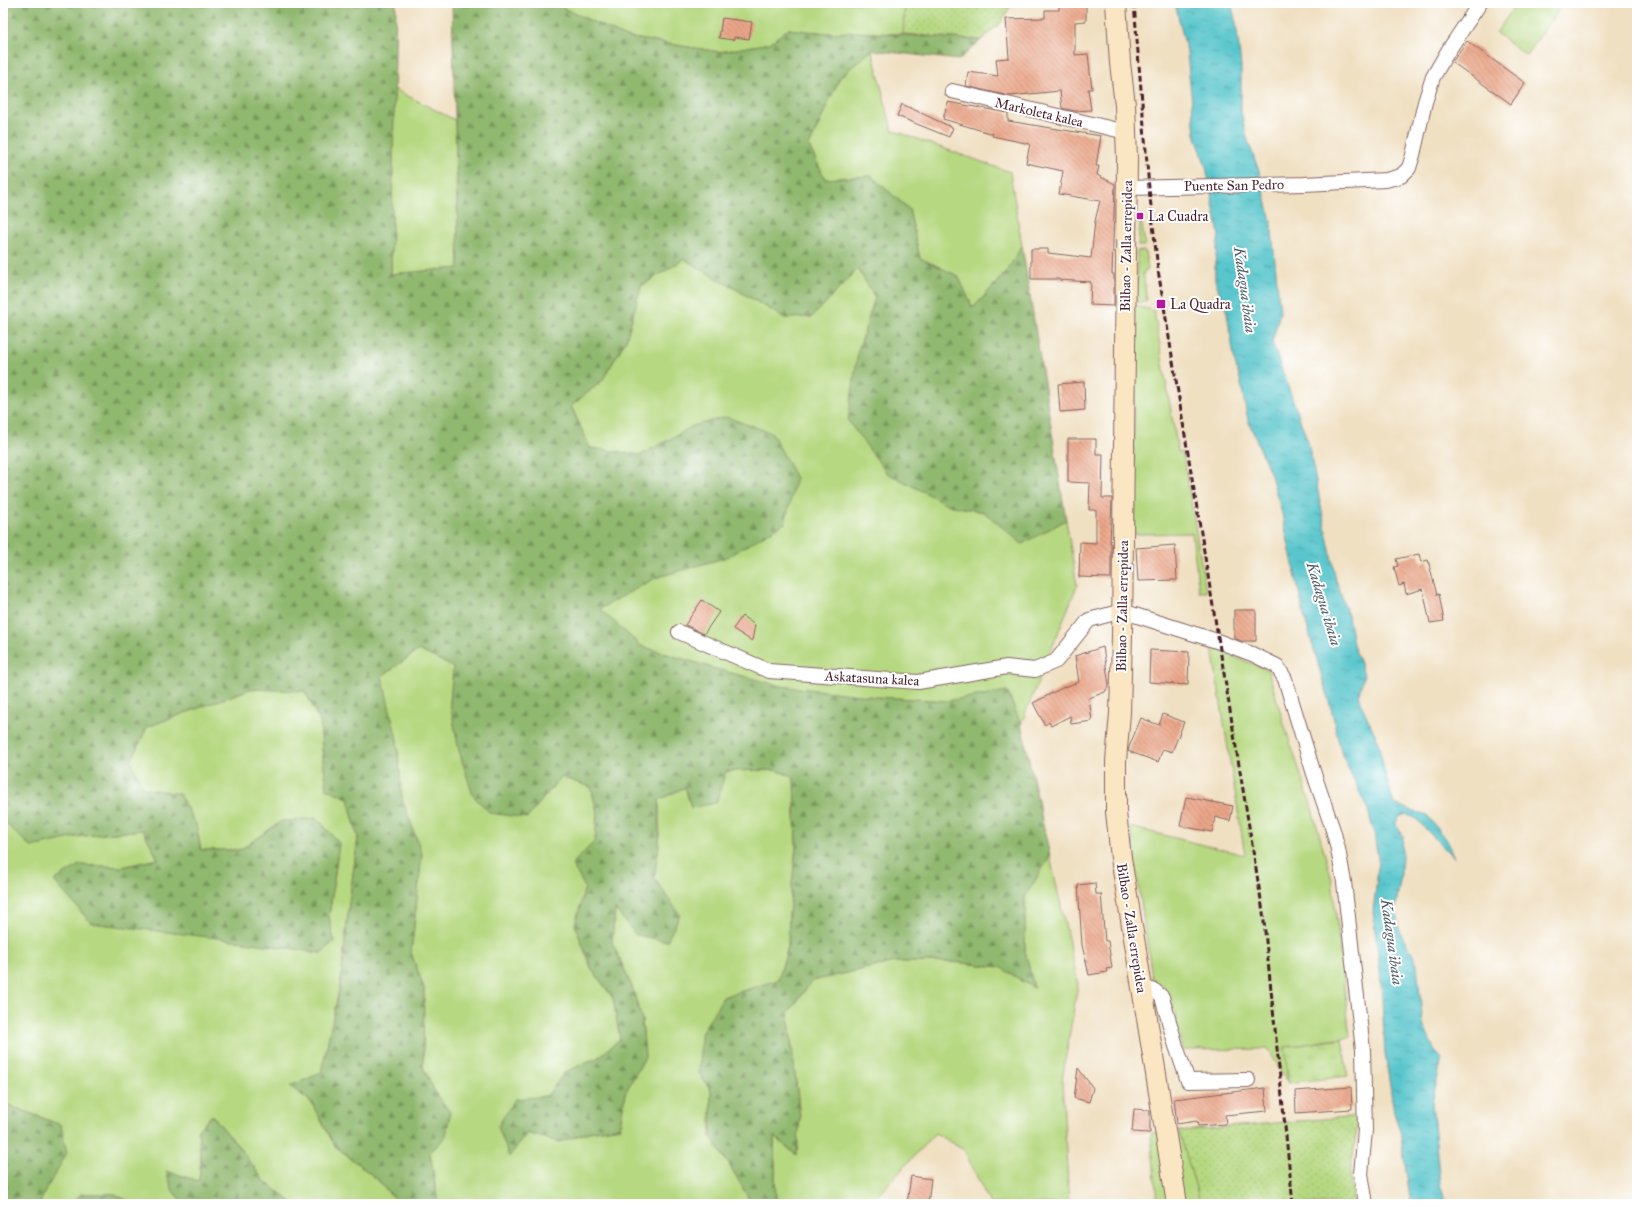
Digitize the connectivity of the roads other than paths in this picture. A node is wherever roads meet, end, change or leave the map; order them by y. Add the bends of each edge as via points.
1 (1116, 3) edge
2 (1480, 3) edge
3 (952, 91) dead end
4 (1126, 132) junction
5 (1127, 188) junction
6 (1122, 611) junction
7 (679, 632) dead end
8 (1142, 987) junction
9 (1248, 1080) dead end
10 (1177, 1204) edge
11 (1366, 1204) edge

1 - 4 street, Bilbao - Zalla errepidea
2 - 5 street, Puente San Pedro via 1433,77 1414,155 1409,168 1402,176 1386,180 1304,184
3 - 4 street, Markoleta kalea
4 - 5 street, Bilbao - Zalla errepidea
5 - 6 street, Bilbao - Zalla errepidea
6 - 7 street, Askatasuna kalea via 1089,620 1056,661 1035,670 1007,667 918,682 769,671
6 - 8 street, Bilbao - Zalla errepidea via 1116,812
6 - 11 street via 1252,654 1276,666 1285,679 1333,830 1343,875 1363,1050 1365,1130 1361,1174
8 - 9 street via 1155,991 1162,997 1188,1081
8 - 10 street, Bilbao - Zalla errepidea

